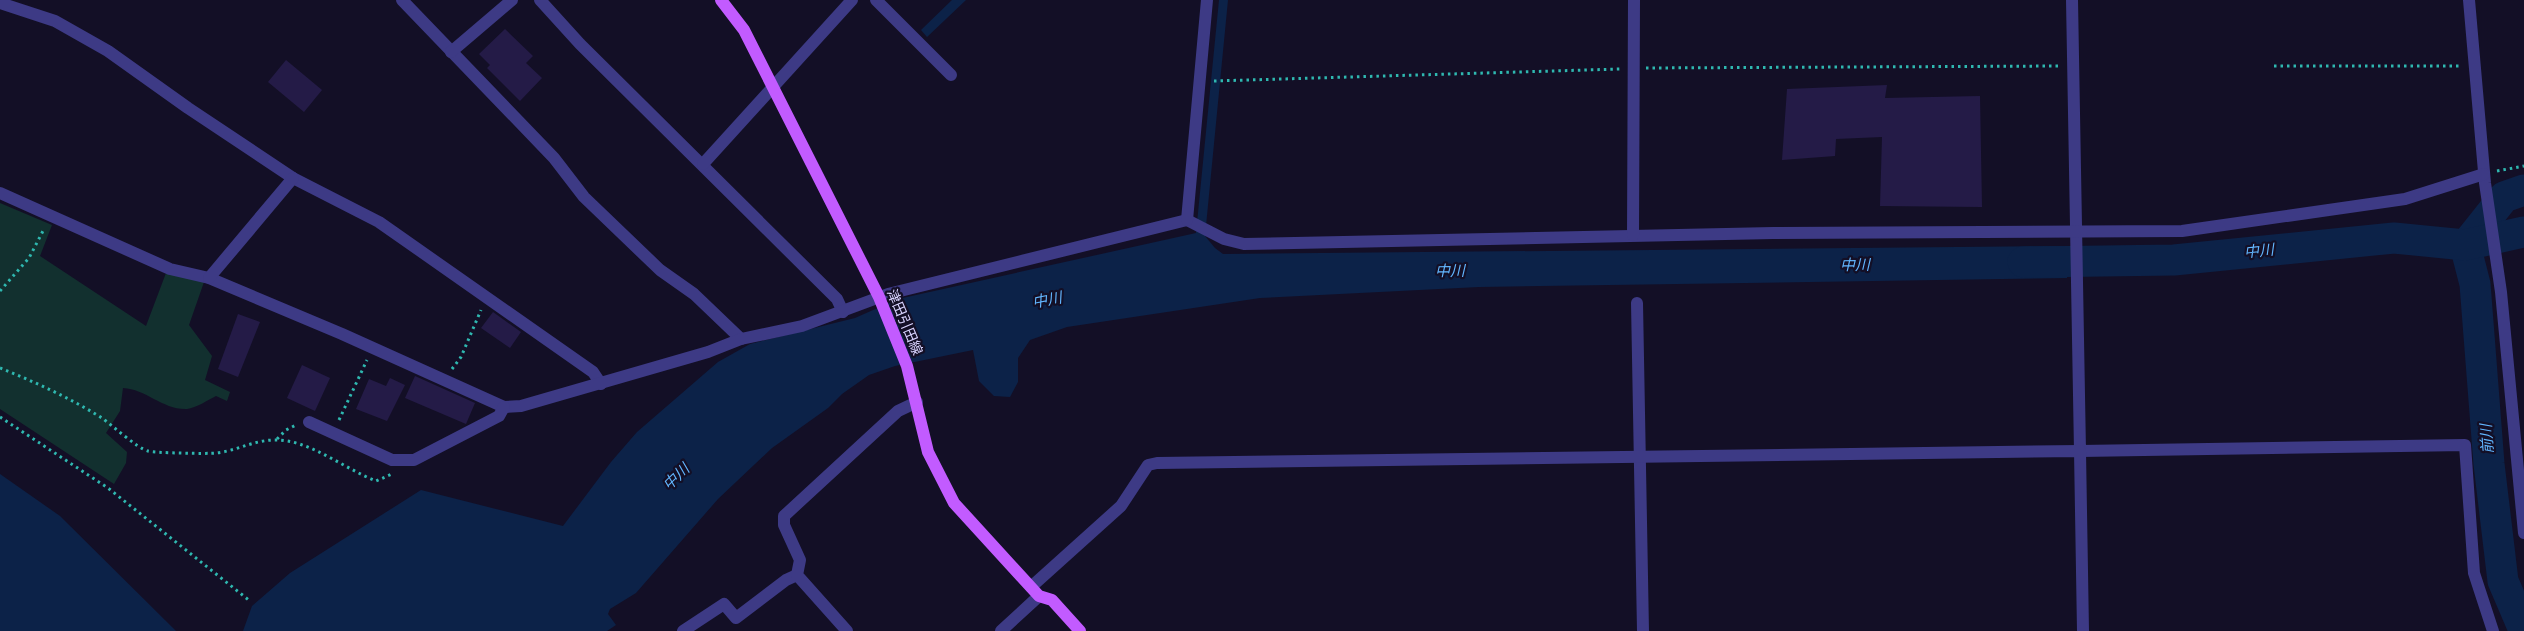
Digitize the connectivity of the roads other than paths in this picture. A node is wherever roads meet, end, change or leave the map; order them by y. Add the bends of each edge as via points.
1 (402, 0) edge
2 (512, 0) edge
3 (540, 0) edge
4 (721, 0) edge
5 (852, 0) edge
6 (876, 0) edge
7 (1207, 0) edge
8 (1634, 0) edge
9 (2072, 0) edge
10 (2469, 0) edge
11 (0, 3) edge
12 (451, 52) junction
13 (951, 75) dead end
14 (774, 85) junction
15 (703, 164) junction
16 (293, 178) junction
17 (2485, 178) junction
18 (0, 193) edge
19 (1187, 220) junction
20 (1633, 235) junction
21 (2076, 236) junction
22 (209, 278) junction
23 (880, 300) junction
24 (1637, 303) dead end
25 (843, 312) junction
26 (741, 339) junction
27 (601, 384) junction
28 (917, 402) junction
29 (504, 407) junction
30 (310, 422) road end
31 (2080, 451) junction
32 (1640, 457) junction
33 (2524, 533) edge
34 (797, 575) junction
35 (1035, 592) junction
36 (683, 631) edge
37 (848, 631) edge
38 (1001, 631) edge
39 (1080, 631) edge
40 (1643, 631) edge
41 (2083, 631) edge
42 (2493, 631) edge

1 - 12 street
2 - 12 street
3 - 15 street via 580,44
4 - 14 main road, 津田引田線 via 744,30
5 - 14 street
6 - 13 street
7 - 19 street
8 - 20 street
9 - 21 street
10 - 17 street
11 - 16 street via 55,21 108,51
12 - 26 street via 554,158 584,197 660,270 694,294
14 - 15 street
14 - 23 main road, 津田引田線
15 - 25 street via 837,299
16 - 22 street
16 - 27 street via 379,222 593,372
17 - 21 street via 2405,199 2182,231
17 - 33 street via 2501,292
18 - 22 street via 170,269
19 - 20 street via 1224,239 1244,244
19 - 23 street
20 - 21 street
21 - 31 street
22 - 29 street
23 - 25 street
23 - 28 main road, 津田引田線 via 907,366
24 - 32 street
25 - 26 street via 802,326
26 - 27 street
27 - 29 street via 521,406
28 - 34 street via 898,411 784,516 784,524 800,560
28 - 35 main road, 津田引田線 via 928,452 954,503
29 - 30 street via 499,416 414,460 392,460
31 - 32 street
31 - 41 street
31 - 42 street via 2465,445 2474,573
32 - 35 street via 1148,465 1121,506
32 - 40 street
34 - 36 street via 736,618 724,604
34 - 37 street
35 - 38 street
35 - 39 main road, 津田引田線 via 1052,600

